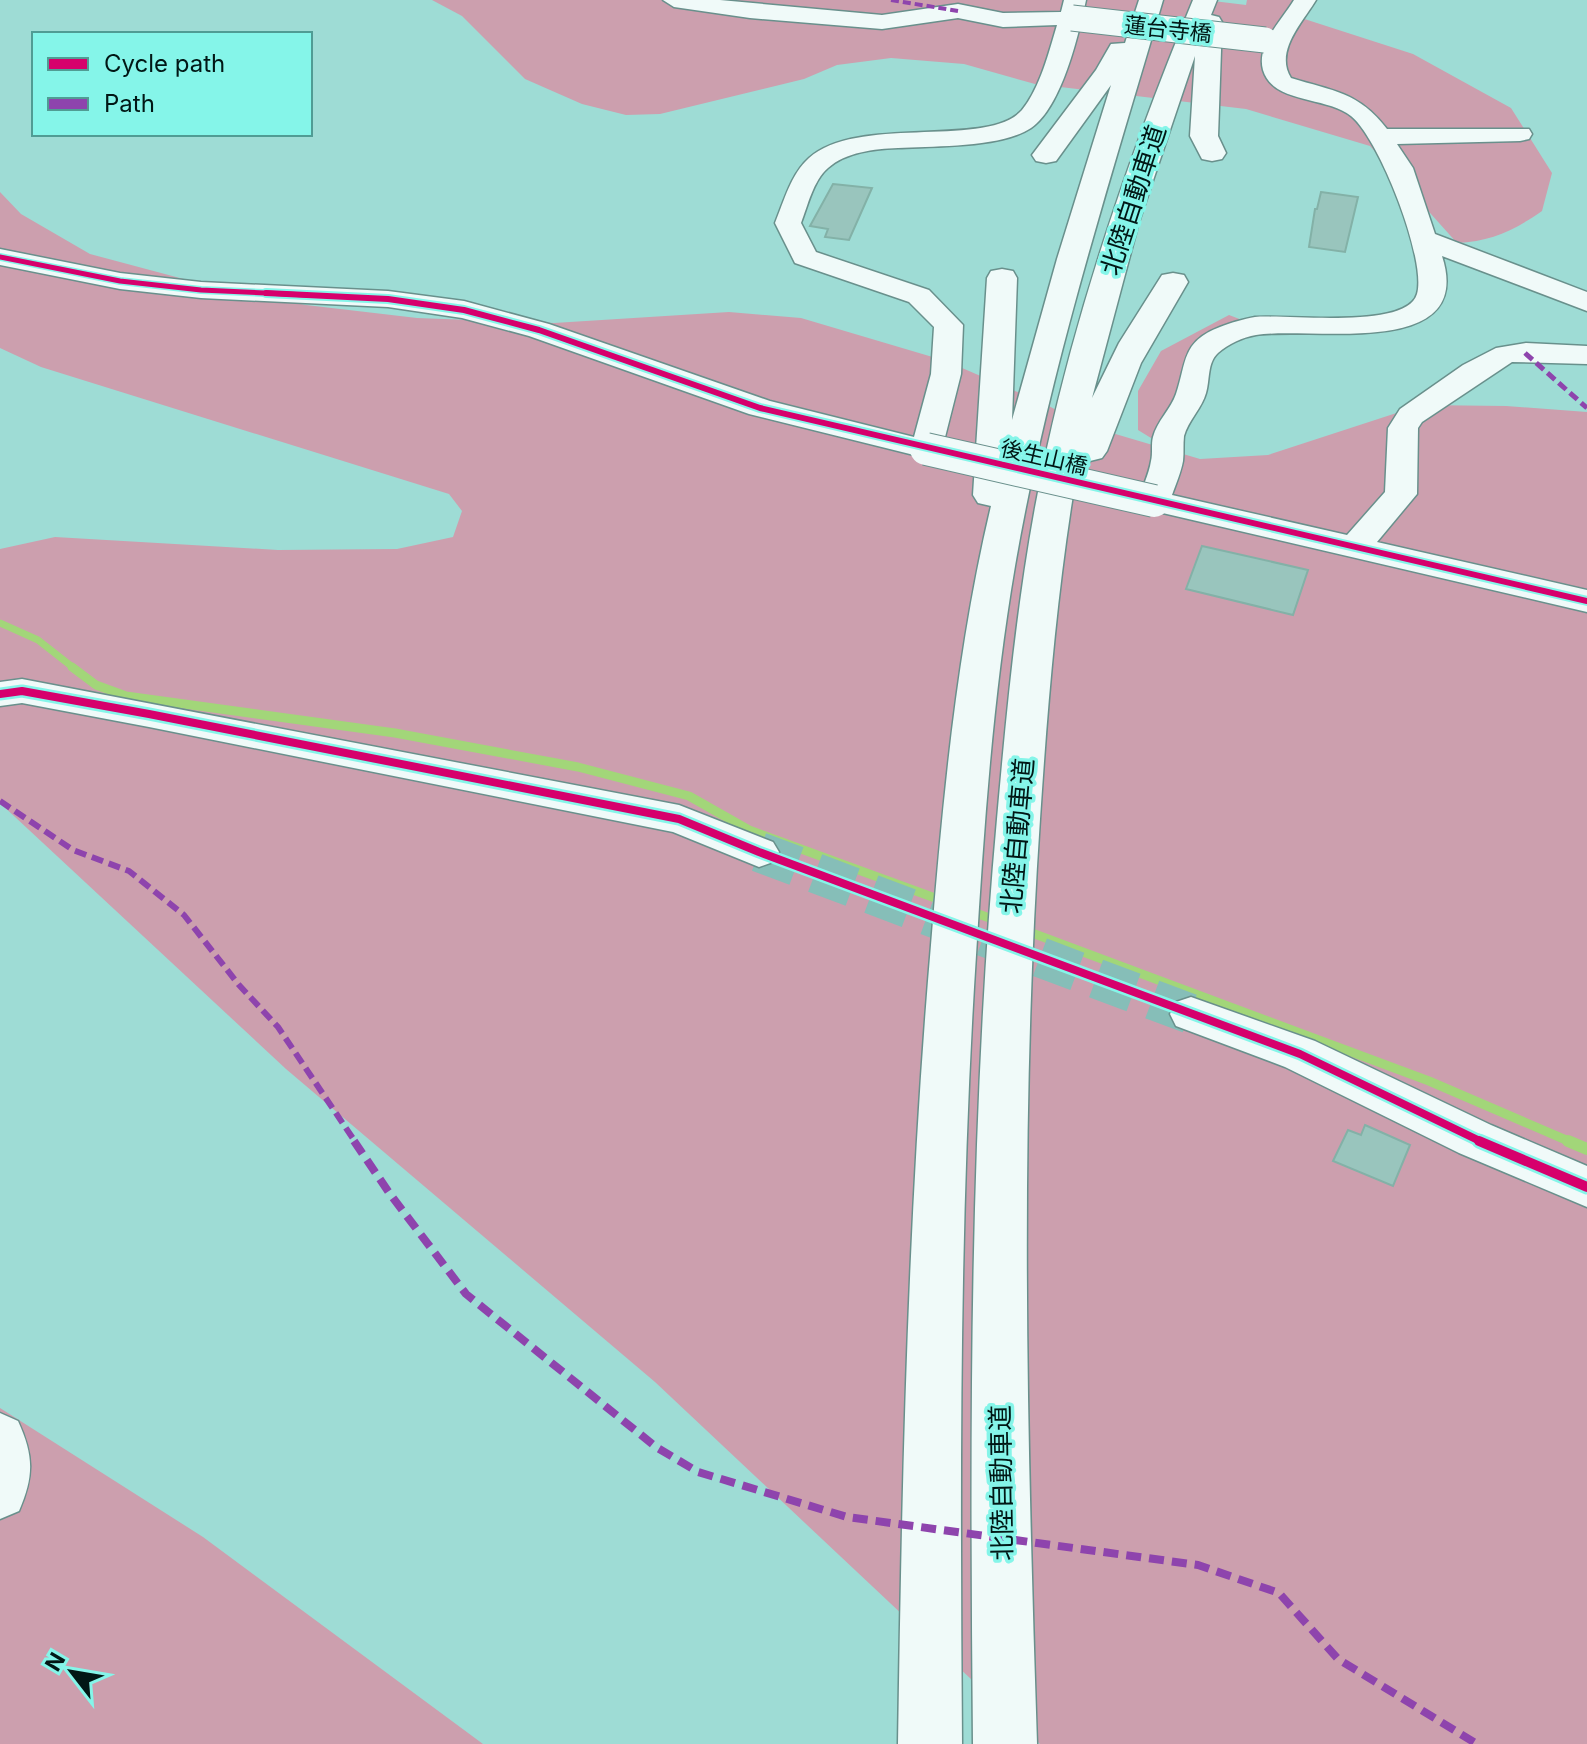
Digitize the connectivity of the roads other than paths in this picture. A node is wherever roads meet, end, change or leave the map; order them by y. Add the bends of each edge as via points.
1 (674, 0) edge
2 (1141, 0) edge
3 (1151, 0) edge
4 (1205, 0) edge
5 (1215, 0) edge
6 (1305, 0) edge
7 (1073, 9) edge
8 (1271, 41) junction
9 (1520, 134) dead end
10 (1380, 137) junction
11 (1212, 153) dead end
12 (1046, 155) dead end
13 (1422, 239) junction
14 (0, 257) edge
15 (1002, 278) dead end
16 (1173, 282) dead end
17 (1587, 302) edge
18 (1587, 355) edge
19 (926, 449) junction
20 (1154, 501) junction
21 (1355, 547) junction
22 (1587, 601) edge
23 (982, 661) junction
24 (0, 694) edge
25 (1018, 815) junction
26 (759, 852) tunnel mouth
27 (1191, 1014) tunnel mouth
28 (1587, 1187) edge
29 (0, 1438) edge
30 (0, 1493) edge
31 (930, 1744) edge
32 (1005, 1744) edge

1 - 7 street, 蓮台寺橋 via 882,22 958,11 1003,20
2 - 12 highway via 1108,72
3 - 23 highway, 北陸自動車道 via 1031,414 1005,523
4 - 25 highway, 北陸自動車道 via 1125,217 1064,451 1031,674
5 - 11 highway via 1207,48 1204,136
6 - 8 street
7 - 8 street, 蓮台寺橋, bridge
7 - 19 street via 1066,43 1032,114 1022,124 873,143 831,156 808,177 788,223 805,257 919,296 949,325 946,374
8 - 10 street via 1276,76 1282,83 1360,111
9 - 10 street
10 - 13 street via 1400,168
13 - 17 street
13 - 20 street via 1433,272 1431,298 1419,311 1358,326 1255,326 1206,348 1197,361 1191,394 1169,435 1167,463
14 - 19 street, 後生山橋 via 77,274 201,290 388,299 464,310 539,330 760,408
15 - 23 highway
16 - 25 highway via 1120,368 1086,462
18 - 21 street via 1503,354 1411,416 1403,428 1401,494
19 - 20 street, 後生山橋, bridge
20 - 21 street, 後生山橋
21 - 22 street, 後生山橋
23 - 31 highway, 北陸自動車道 via 949,991 939,1196
24 - 26 street via 22,691 135,711 679,819
25 - 32 highway, 北陸自動車道 via 1005,997 999,1214
27 - 28 street via 1300,1054
29 - 30 street via 6,1471

